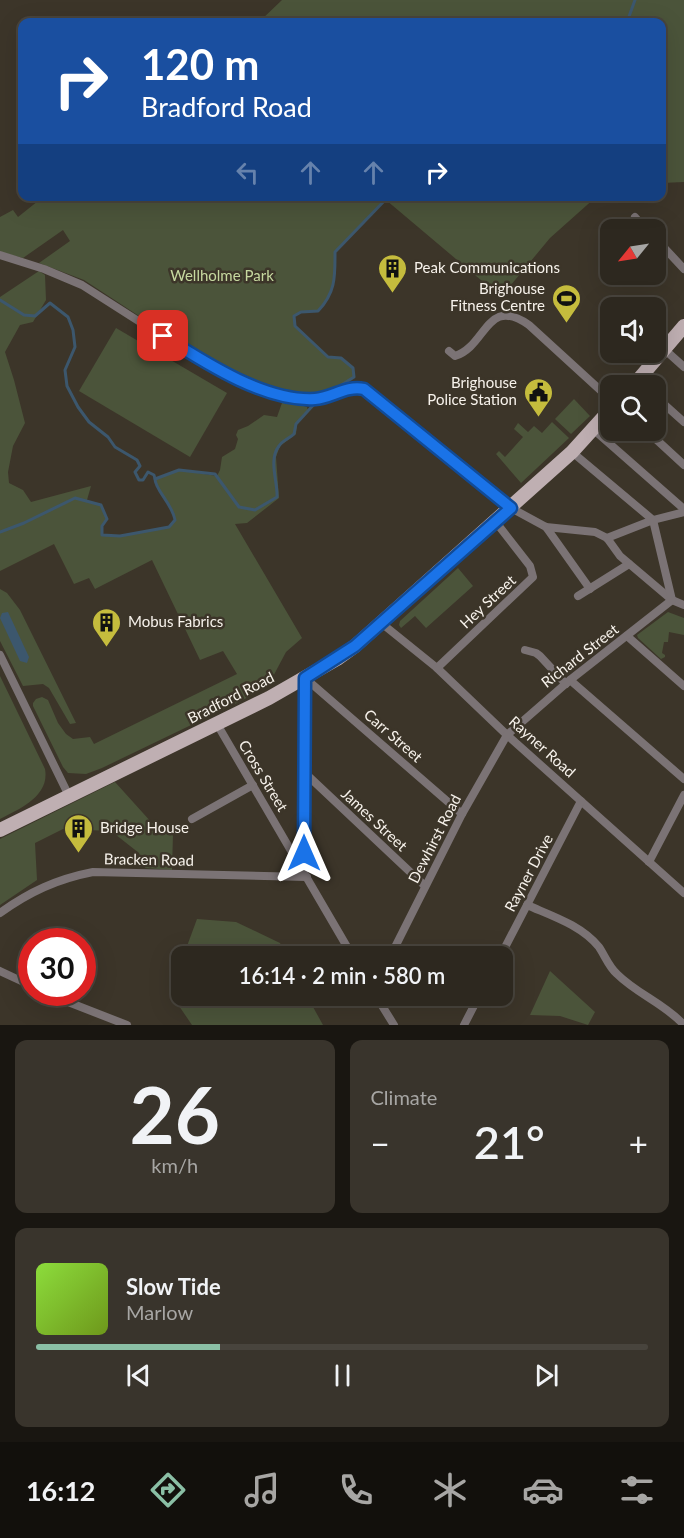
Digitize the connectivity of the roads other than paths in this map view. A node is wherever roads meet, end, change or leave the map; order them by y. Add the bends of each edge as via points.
1 (666, 250) edge
2 (0, 255) edge
3 (684, 269) edge
4 (684, 326) edge
5 (666, 347) edge
6 (448, 351) dead end
7 (666, 351) edge
8 (653, 363) edge
9 (684, 368) edge
10 (644, 375) edge
11 (600, 390) edge
12 (666, 406) edge
13 (600, 422) edge
14 (684, 422) edge
15 (594, 430) junction
16 (658, 441) edge
17 (572, 452) junction
18 (684, 465) edge
19 (511, 508) junction
20 (684, 511) edge
21 (653, 520) junction
22 (495, 521) junction
23 (546, 527) junction
24 (607, 538) junction
25 (629, 564) junction
26 (590, 589) junction
27 (578, 596) dead end
28 (672, 600) junction
29 (684, 605) edge
30 (380, 622) junction
31 (627, 636) junction
32 (525, 650) dead end
33 (0, 655) edge
34 (437, 668) junction
35 (305, 678) junction
36 (568, 682) junction
37 (684, 686) edge
38 (217, 724) junction
39 (507, 735) junction
40 (305, 773) junction
41 (684, 779) edge
42 (253, 785) junction
43 (684, 795) edge
44 (69, 796) junction
45 (581, 801) junction
46 (462, 814) junction
47 (192, 819) dead end
48 (0, 830) edge
49 (650, 862) junction
50 (306, 875) junction
51 (425, 886) junction
52 (684, 893) edge
53 (527, 905) junction
54 (0, 913) edge
55 (348, 946) edge
56 (395, 946) edge
57 (506, 946) edge
58 (0, 971) edge
59 (18, 979) edge
60 (78, 1006) edge
61 (382, 1006) edge
62 (474, 1006) edge
63 (127, 1025) edge
64 (394, 1025) edge
65 (464, 1025) edge
66 (684, 1025) edge

1 - 3 street
2 - 19 street via 82,285 201,361 254,386 314,399 356,387 364,389
4 - 5 main road
6 - 11 street via 454,356 463,354 494,319 515,316
7 - 9 street
8 - 10 main road
12 - 14 street
13 - 15 main road, Bradford Road
15 - 17 main road, Bradford Road
15 - 20 street
16 - 18 street
17 - 19 main road, Bradford Road
17 - 21 street
19 - 22 main road, Bradford Road
19 - 23 street
20 - 21 street
21 - 24 street
21 - 28 street
22 - 30 main road, Bradford Road
22 - 34 street, Hey Street via 530,566 533,578
23 - 24 street via 596,532
23 - 26 street
24 - 25 street
25 - 26 street
25 - 28 street
26 - 27 street
28 - 29 street
28 - 31 street, Richard Street
30 - 34 street, Rayner Road
30 - 35 main road, Bradford Road via 355,646
31 - 36 street, Richard Street
31 - 37 street
32 - 36 street via 540,656
33 - 44 street
34 - 39 street, Rayner Road
35 - 38 main road, Bradford Road
35 - 40 street
35 - 46 street, Carr Street
36 - 39 street, Richard Street
36 - 41 street
38 - 42 street, Cross Street
38 - 44 main road, Bradford Road
39 - 45 street, Rayner Road
39 - 46 street, Dewhirst Road
40 - 50 street
40 - 51 street, James Street
42 - 47 street
42 - 50 street, Cross Street
43 - 49 street
44 - 48 main road, Bradford Road
45 - 49 street, Rayner Road
45 - 53 street, Rayner Drive
46 - 51 street, Dewhirst Road
49 - 52 street, Rayner Road
50 - 54 street, Bracken Road via 93,873 68,877 41,888
50 - 55 street, Cross Street
51 - 56 street, Dewhirst Road
53 - 57 street, Rayner Drive
53 - 66 street via 580,929 599,947 616,974
58 - 59 street
60 - 63 street
61 - 64 street
62 - 65 street

